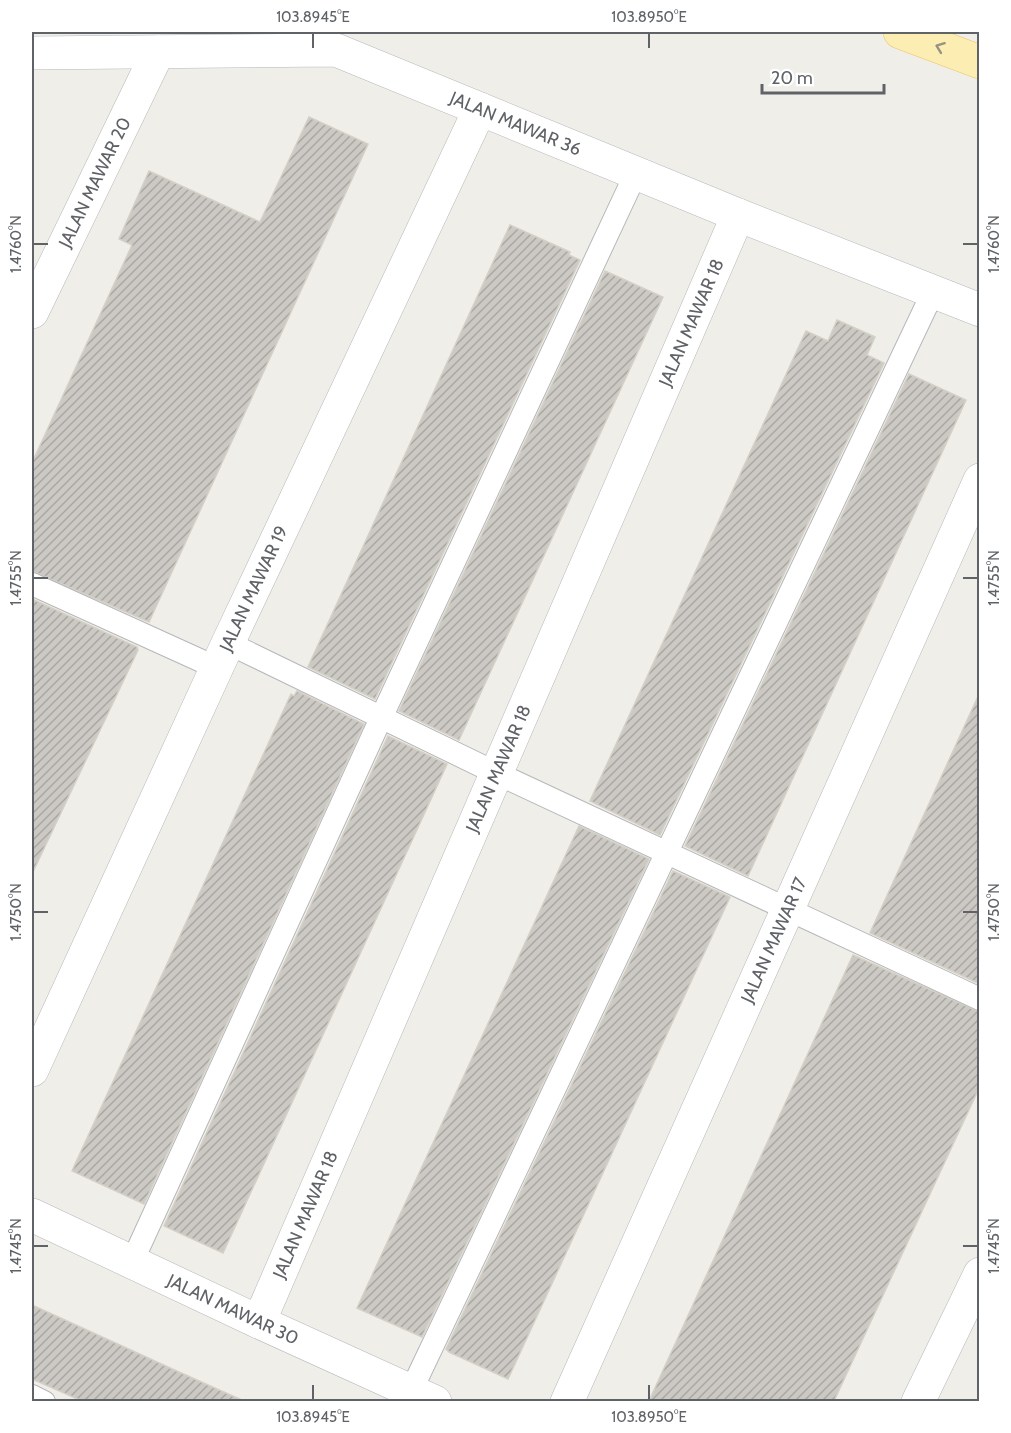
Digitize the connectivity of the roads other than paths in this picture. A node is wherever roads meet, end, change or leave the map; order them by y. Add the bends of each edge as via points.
1 (900, 32) edge
2 (158, 52) junction
3 (32, 53) edge
4 (980, 62) edge
5 (480, 109) junction
6 (636, 173) junction
7 (738, 215) junction
8 (933, 292) junction
9 (980, 310) edge
10 (32, 312) edge
11 (980, 480) edge
12 (32, 584) edge
13 (222, 656) junction
14 (381, 718) junction
15 (496, 773) junction
16 (667, 852) junction
17 (788, 908) junction
18 (980, 999) edge
19 (32, 1070) edge
20 (32, 1215) edge
21 (132, 1262) junction
22 (980, 1274) edge
23 (259, 1322) junction
24 (32, 1396) edge
25 (423, 1396) edge
26 (44, 1401) edge
27 (567, 1401) edge
28 (918, 1401) edge

4 -> 1 main road
2 - 3 street, JALAN MAWAR 36
2 - 5 street, JALAN MAWAR 36 via 336,50
2 - 10 street, JALAN MAWAR 20
5 - 6 street, JALAN MAWAR 36
5 - 13 street, JALAN MAWAR 19
6 - 7 street, JALAN MAWAR 36
6 - 14 lane
7 - 8 street, JALAN MAWAR 36
7 - 15 street, JALAN MAWAR 18
8 - 9 street, JALAN MAWAR 36
8 - 16 lane
11 - 17 street, JALAN MAWAR 17
12 - 13 lane
13 - 14 lane
13 - 19 street, JALAN MAWAR 19
14 - 15 lane
14 - 21 lane
15 - 16 lane
15 - 23 street, JALAN MAWAR 18
16 - 17 lane
16 - 25 lane
17 - 18 lane
17 - 27 street, JALAN MAWAR 17
20 - 21 street, JALAN MAWAR 30
21 - 23 street, JALAN MAWAR 30
22 - 28 street
23 - 25 street, JALAN MAWAR 30
24 - 26 lane

